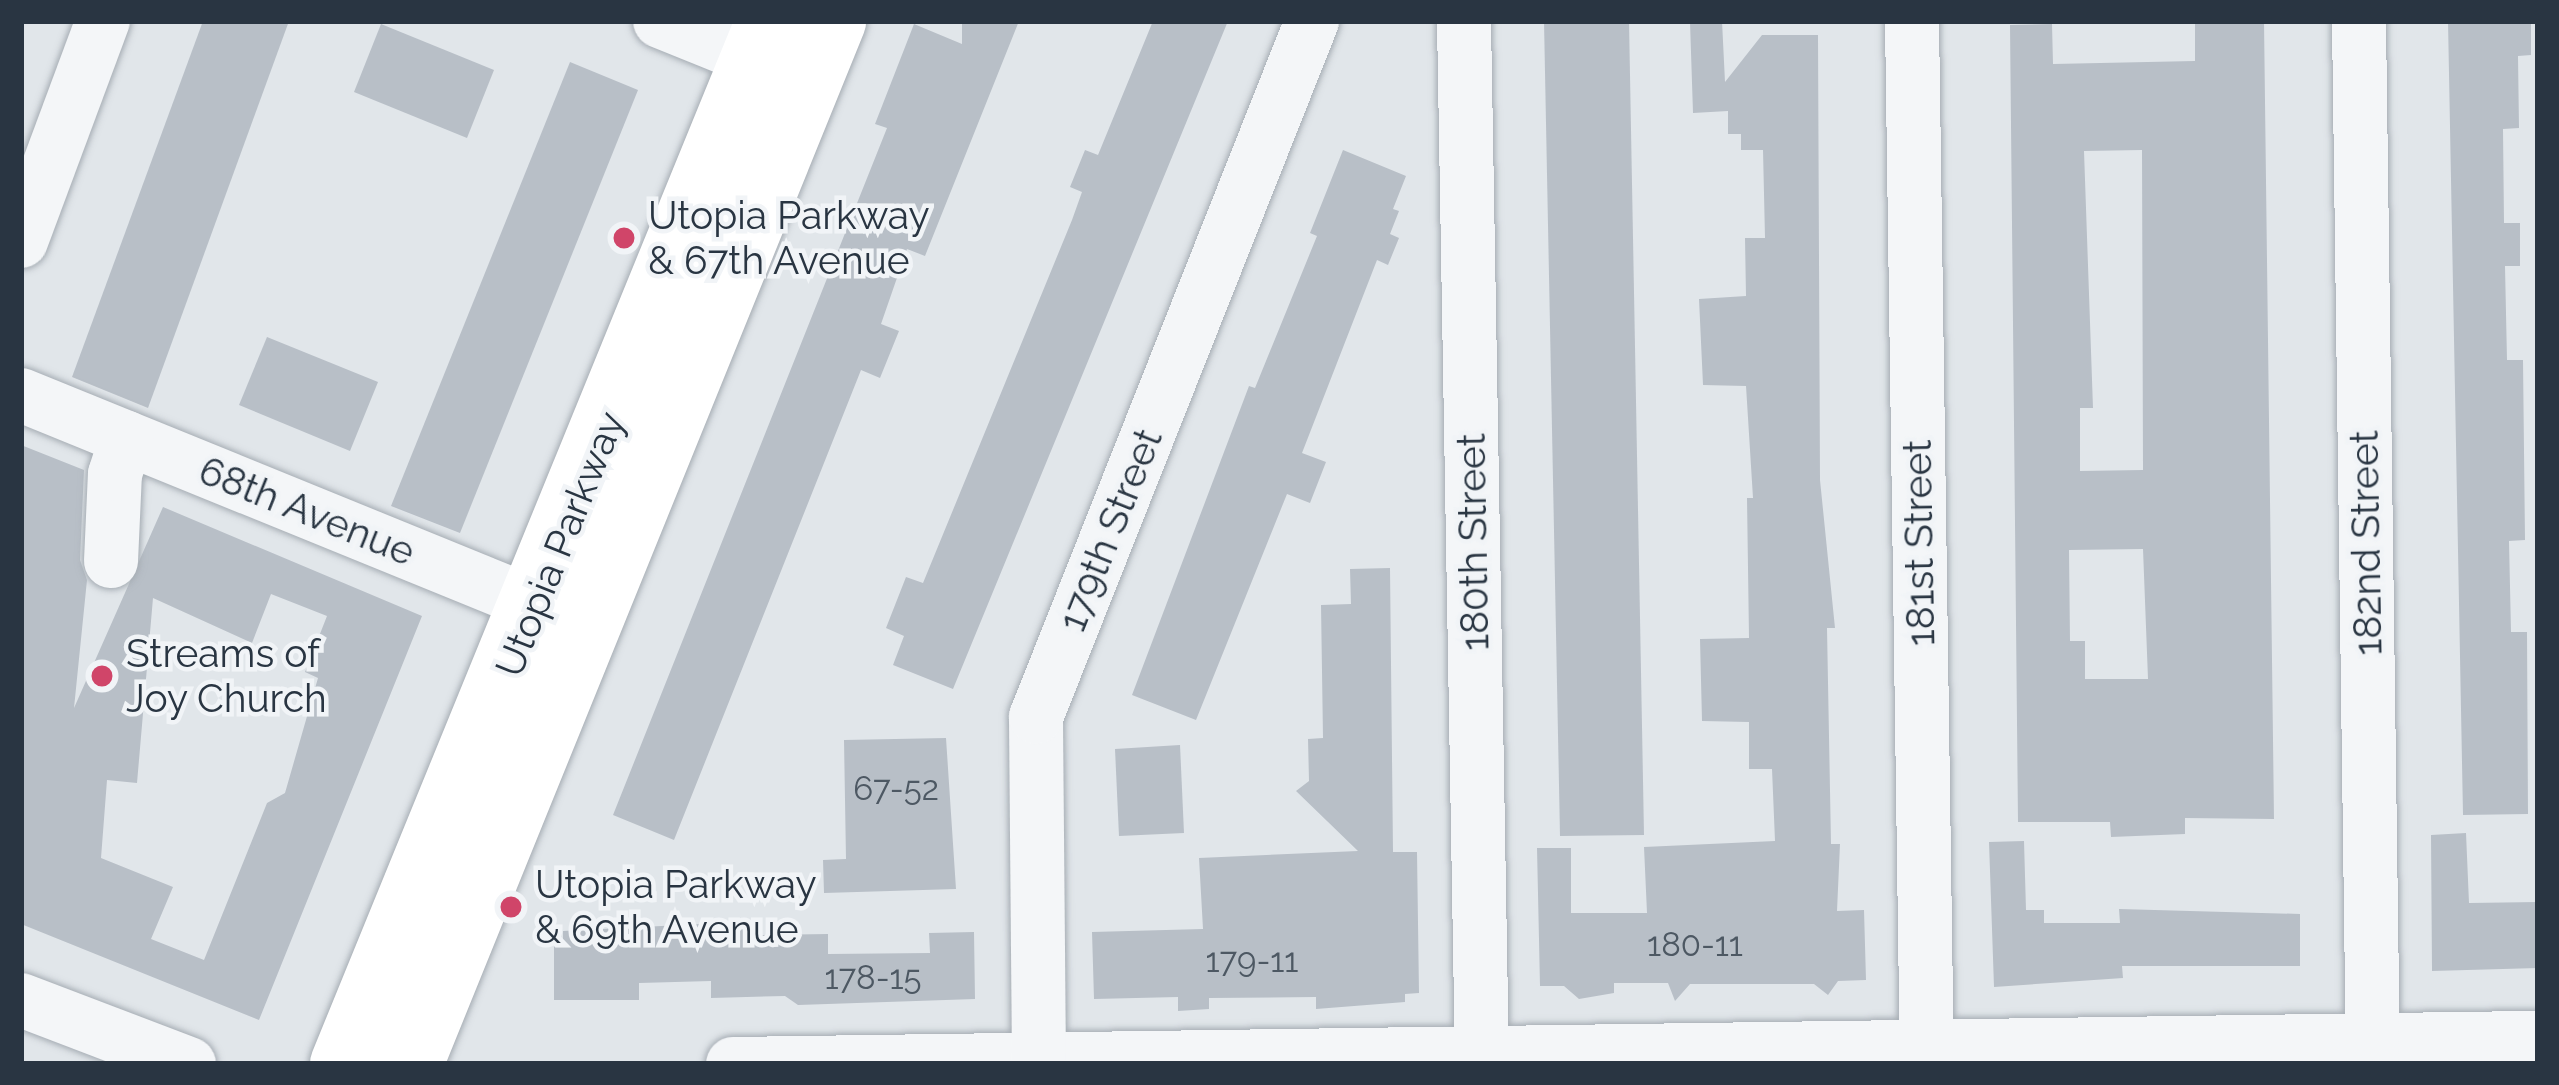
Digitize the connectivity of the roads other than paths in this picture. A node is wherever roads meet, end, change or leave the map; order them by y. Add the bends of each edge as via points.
1 (103, 21) edge
2 (660, 21) edge
3 (833, 21) edge
4 (1312, 21) edge
5 (1464, 21) edge
6 (1912, 21) edge
7 (2359, 21) edge
8 (761, 40) edge
9 (21, 242) edge
10 (21, 395) edge
11 (127, 438) junction
12 (111, 561) dead end
13 (565, 617) junction
14 (21, 1000) edge
15 (2538, 1039) edge
16 (2373, 1054) edge
17 (1705, 1056) edge
18 (2149, 1056) edge
19 (1927, 1057) edge
20 (1482, 1058) edge
21 (1265, 1059) edge
22 (1038, 1060) edge
23 (189, 1064) edge
24 (343, 1064) edge
25 (410, 1064) edge
26 (733, 1064) edge

1 - 9 street
2 - 8 street
3 - 13 main road, Utopia Parkway
4 - 22 street, 179th Street via 1036,717
5 - 20 street, 180th Street
6 - 19 street, 181st Street
7 - 16 street, 182nd Street
8 - 13 main road, Utopia Parkway
10 - 11 street, 68th Avenue
11 - 12 street via 115,474
11 - 13 street, 68th Avenue
13 - 24 main road, Utopia Parkway
13 - 25 main road, Utopia Parkway
14 - 23 street
15 - 16 street
16 - 18 street
17 - 19 street
17 - 20 street
18 - 19 street
20 - 21 street
21 - 22 street
22 - 26 street

